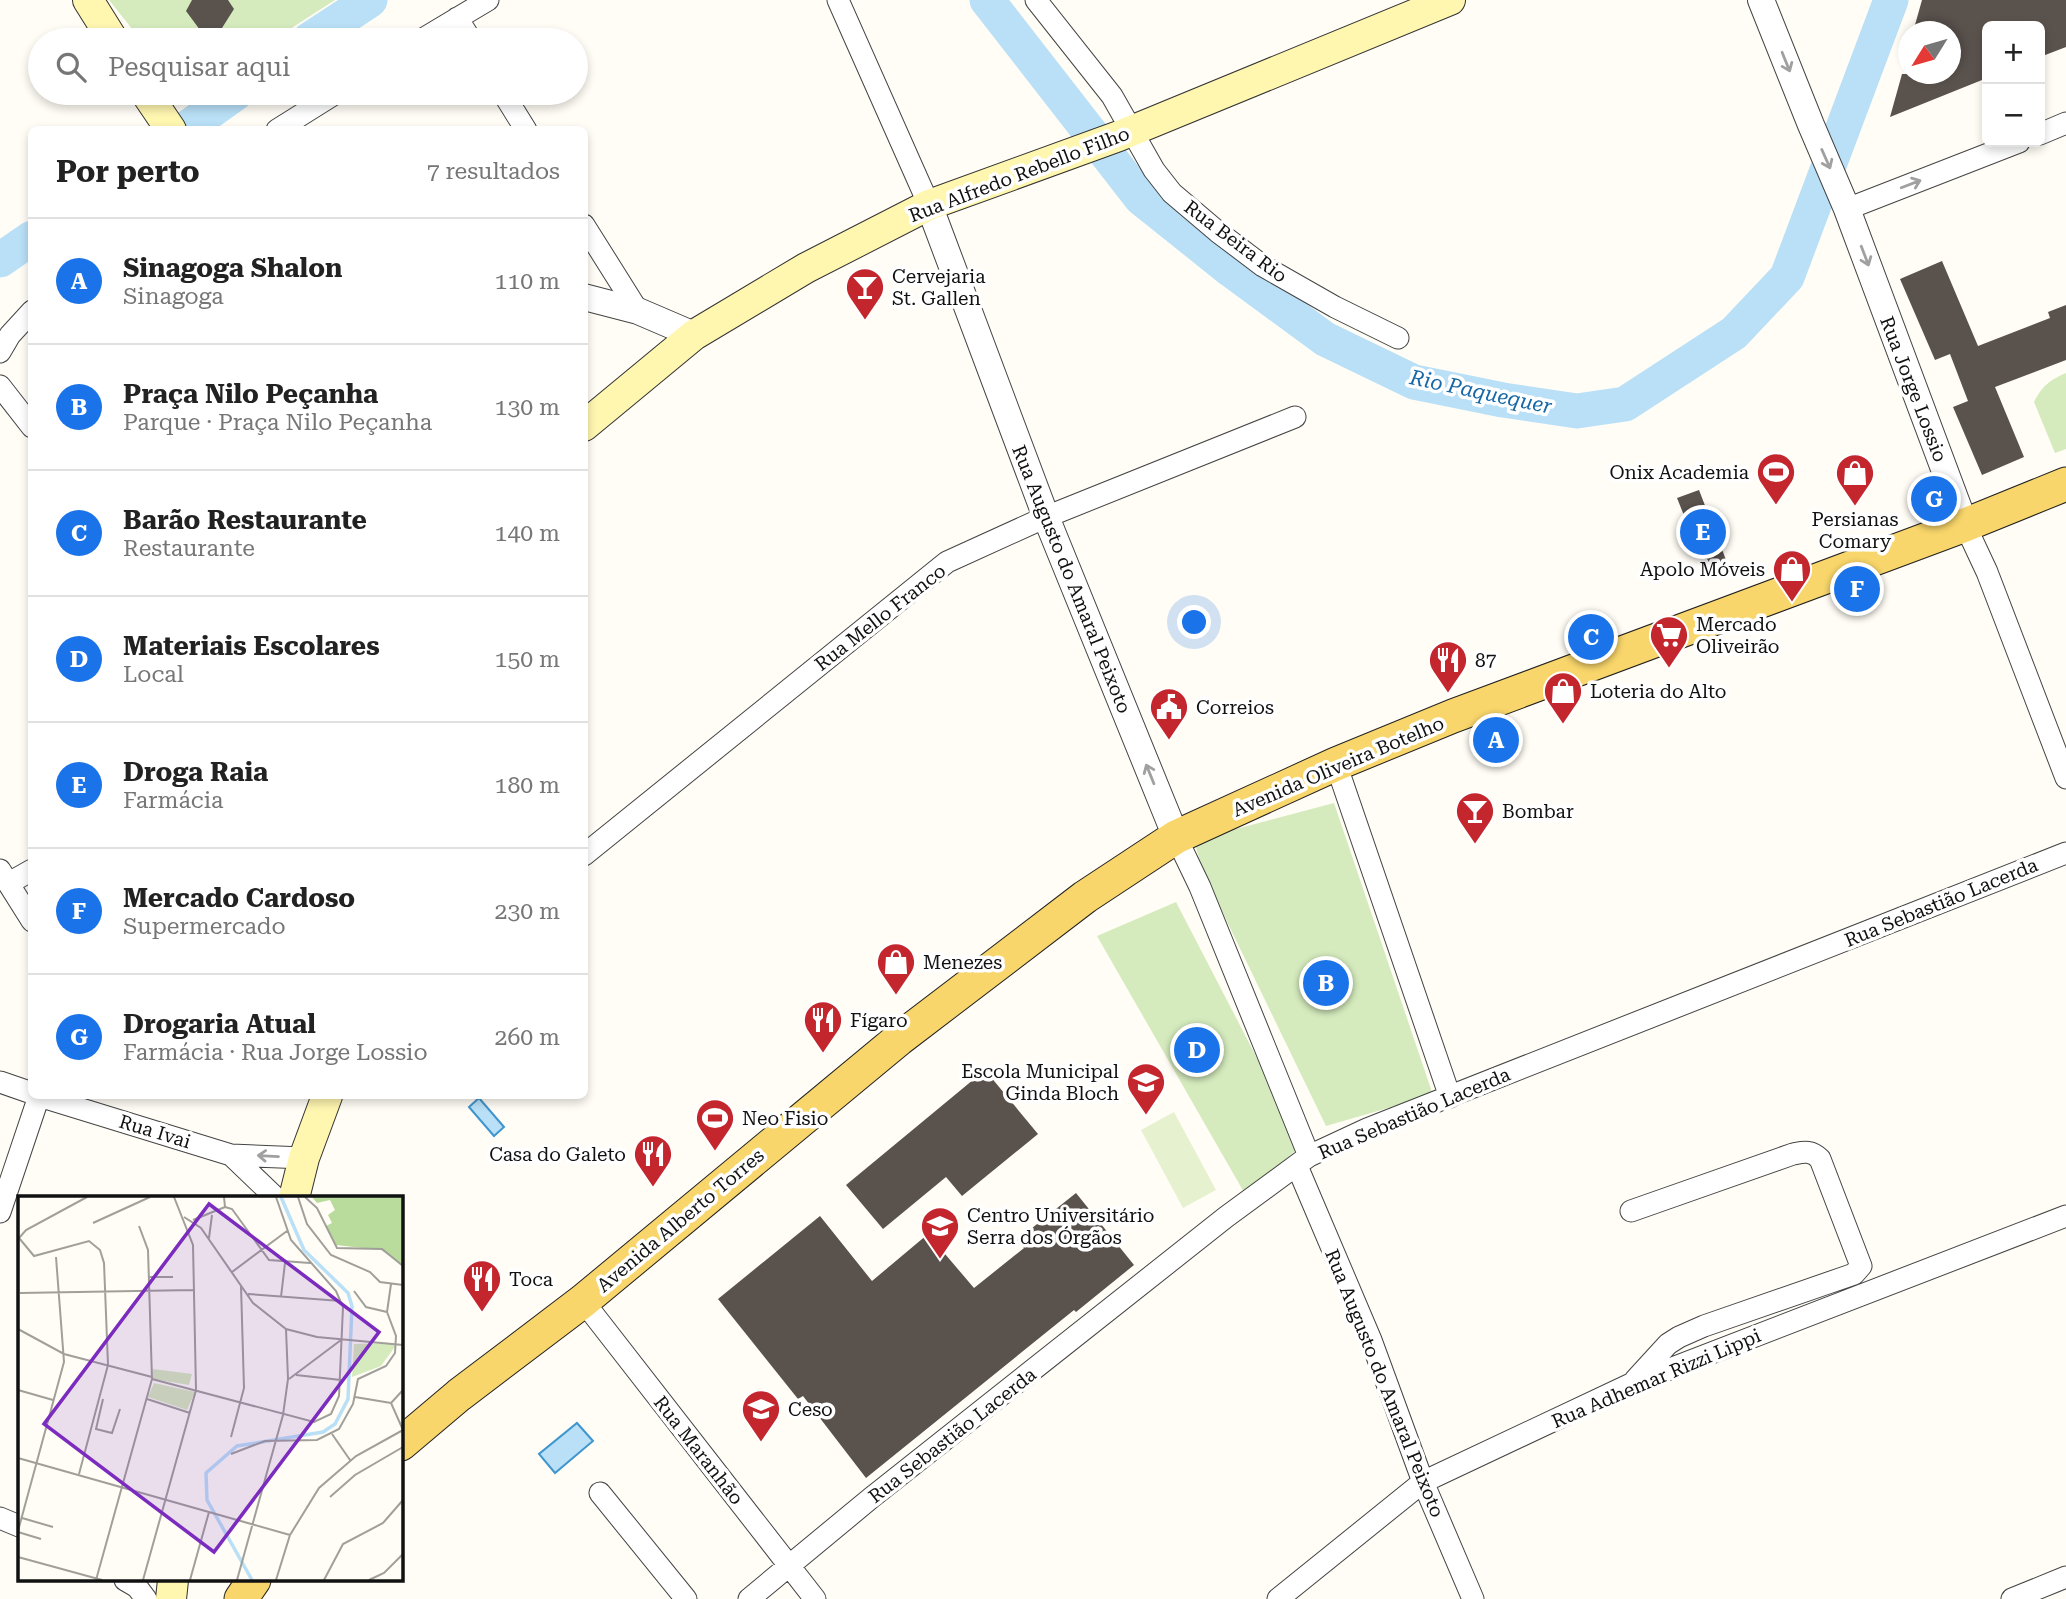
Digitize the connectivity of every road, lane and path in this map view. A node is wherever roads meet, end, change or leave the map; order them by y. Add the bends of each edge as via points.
1 (88, 0) edge
2 (488, 0) edge
3 (838, 0) edge
4 (1036, 0) edge
5 (1450, 0) edge
6 (1761, 0) edge
7 (457, 18) junction
8 (106, 28) edge
9 (441, 28) edge
10 (463, 28) edge
11 (154, 105) edge
12 (317, 105) edge
13 (510, 105) edge
14 (2066, 124) edge
15 (168, 126) edge
16 (282, 126) edge
17 (524, 126) edge
18 (2045, 132) edge
19 (1125, 133) junction
20 (2005, 147) edge
21 (1844, 201) junction
22 (929, 205) junction
23 (588, 231) edge
24 (588, 298) edge
25 (638, 312) junction
26 (28, 315) edge
27 (694, 335) junction
28 (1398, 338) dead end
29 (0, 352) edge
30 (0, 386) edge
31 (1295, 417) dead end
32 (28, 422) edge
33 (588, 423) edge
34 (2066, 484) edge
35 (1046, 517) junction
36 (1965, 525) junction
37 (1336, 764) junction
38 (2066, 778) edge
39 (1188, 831) junction
40 (588, 853) edge
41 (2066, 853) edge
42 (28, 871) edge
43 (5, 877) edge
44 (28, 914) edge
45 (0, 1082) edge
46 (28, 1092) edge
47 (1450, 1097) junction
48 (38, 1099) edge
49 (49, 1099) edge
50 (326, 1099) edge
51 (231, 1155) junction
52 (304, 1158) junction
53 (1303, 1161) junction
54 (274, 1196) edge
55 (294, 1196) edge
56 (1631, 1211) dead end
57 (0, 1212) edge
58 (2066, 1216) edge
59 (583, 1301) junction
60 (1631, 1384) junction
61 (402, 1443) edge
62 (1423, 1482) junction
63 (600, 1493) dead end
64 (0, 1518) edge
65 (18, 1526) edge
66 (789, 1565) junction
67 (2066, 1577) edge
68 (128, 1582) edge
69 (253, 1582) edge
70 (146, 1599) edge
71 (241, 1599) edge
72 (686, 1599) edge
73 (749, 1599) edge
74 (815, 1599) edge
75 (1278, 1599) edge
76 (1473, 1599) edge
77 (2012, 1599) edge

1 - 8 main road
2 - 7 street
3 - 22 street, Rua Augusto do Amaral Peixoto
4 - 19 street, Rua Beira Rio via 1112,96
5 - 19 main road, Rua Alfredo Rebello Filho
6 -> 21 street, Rua Jorge Lossio
7 - 9 street
7 - 10 street
11 - 15 main road
12 - 16 street
13 - 17 street
14 - 18 street
19 - 22 main road, Rua Alfredo Rebello Filho
19 - 28 street, Rua Beira Rio via 1172,193 1263,266
21 -> 20 street
21 -> 36 street, Rua Jorge Lossio
22 - 27 main road, Rua Alfredo Rebello Filho via 806,268
22 - 35 street, Rua Augusto do Amaral Peixoto
23 - 25 street
24 - 25 street
25 - 27 street
26 - 29 street
27 - 33 main road, Rua Alfredo Rebello Filho
30 - 32 street
31 - 35 street, Rua Mello Franco
34 - 36 main road, Avenida Oliveira Botelho
39 -> 35 street, Rua Augusto do Amaral Peixoto
35 - 40 street, Rua Mello Franco via 947,562
36 - 37 main road, Avenida Oliveira Botelho via 1615,654
36 - 38 street, Rua Jorge Lossio
37 - 39 main road, Avenida Oliveira Botelho
37 - 47 street
39 - 53 street, Rua Augusto do Amaral Peixoto via 1200,887
39 - 59 main road, Avenida Alberto Torres via 1085,897 899,1039
41 - 47 street, Rua Sebastião Lacerda
42 - 43 street
43 - 44 street
45 - 46 street
47 - 53 street, Rua Sebastião Lacerda via 1367,1129
48 - 57 street
49 - 51 street, Rua Ivai
50 - 52 main road
52 -> 51 street, Rua Ivai
51 - 54 street, Rua Ivai
52 - 55 main road
53 - 62 street, Rua Augusto do Amaral Peixoto
53 - 66 street, Rua Sebastião Lacerda via 1226,1217
56 - 60 street via 1793,1154 1814,1153 1861,1266 1854,1274 1679,1337
58 - 60 street, Rua Adhemar Rizzi Lippi
59 - 61 main road, Avenida Alberto Torres
59 - 66 street, Rua Maranhão
60 - 62 street, Rua Adhemar Rizzi Lippi
62 - 75 street, Rua Adhemar Rizzi Lippi
62 - 76 street, Rua Augusto do Amaral Peixoto
63 - 72 street
64 - 65 street
66 - 73 street, Rua Sebastião Lacerda
66 - 74 street, Rua Maranhão
67 - 77 street
68 - 70 street
69 - 71 main road

